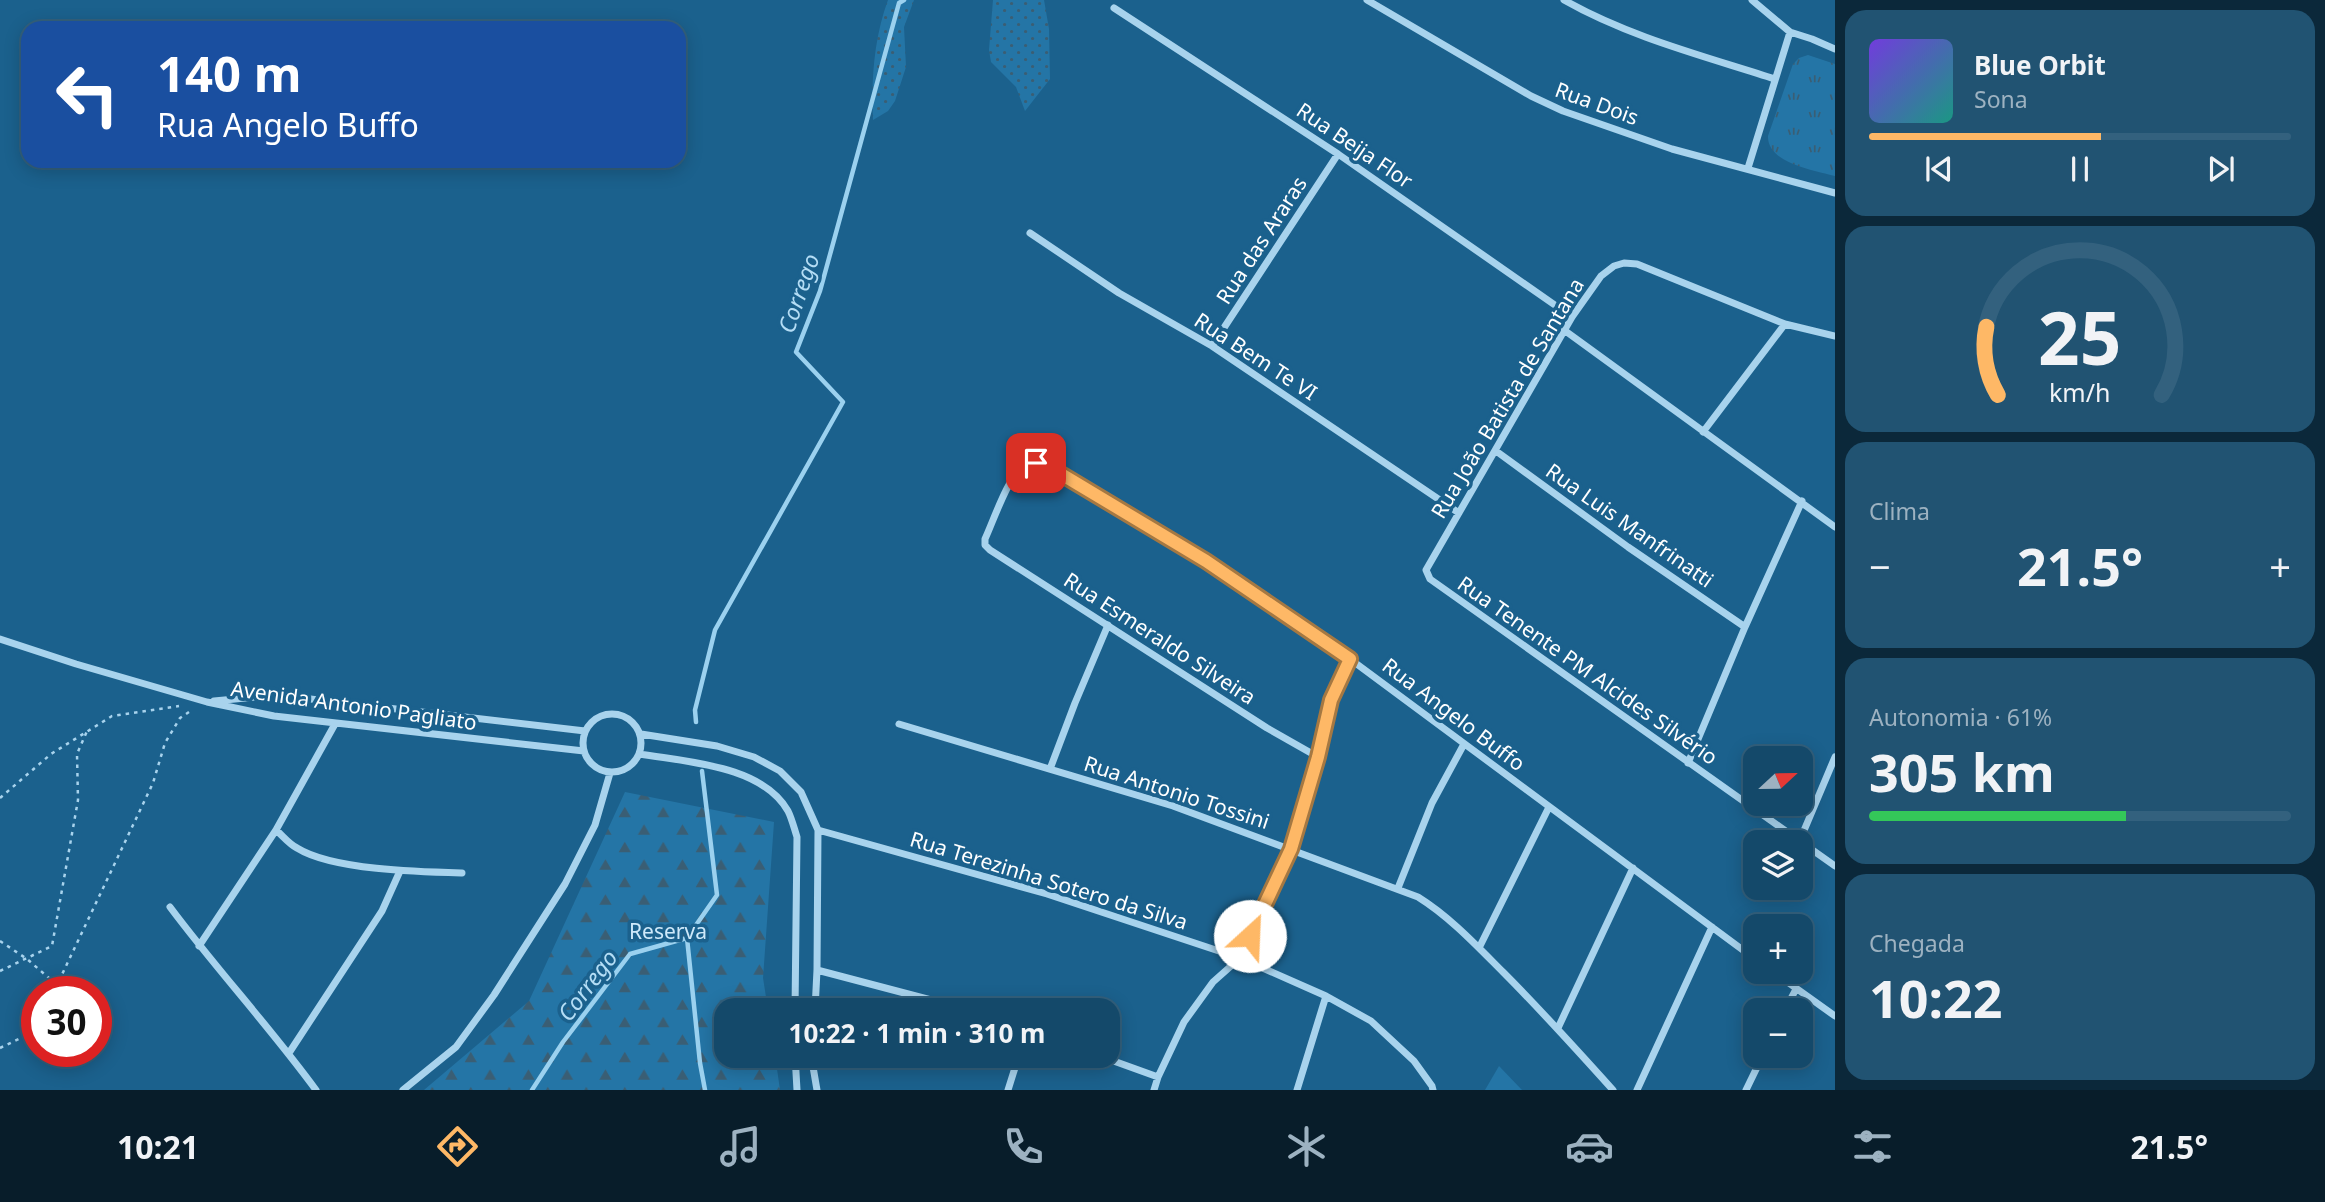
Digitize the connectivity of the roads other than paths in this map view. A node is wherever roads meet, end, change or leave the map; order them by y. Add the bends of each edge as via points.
1 (1367, 0) edge
2 (1563, 0) edge
3 (1752, 0) edge
4 (1115, 8) dead end
5 (1790, 32) junction
6 (1835, 49) edge
7 (1774, 79) junction
8 (1338, 154) junction
9 (1748, 167) junction
10 (1835, 193) edge
11 (1030, 233) dead end
12 (1572, 317) junction
13 (1785, 324) junction
14 (1564, 330) junction
15 (1835, 336) edge
16 (1212, 346) junction
17 (1703, 432) junction
18 (1496, 451) junction
19 (1802, 501) junction
20 (1459, 513) junction
21 (1835, 527) edge
22 (985, 545) joint
23 (1426, 573) joint
24 (1108, 625) junction
25 (1745, 627) junction
26 (0, 639) edge
27 (1350, 659) junction
28 (207, 702) junction
29 (335, 724) junction
30 (900, 724) dead end
31 (585, 730) junction
32 (641, 734) junction
33 (1464, 744) junction
34 (584, 751) junction
35 (640, 754) junction
36 (1318, 757) junction
37 (1835, 757) edge
38 (1688, 763) junction
39 (1050, 769) junction
40 (610, 773) junction
41 (1549, 807) junction
42 (276, 830) junction
43 (818, 830) junction
44 (1785, 830) edge
45 (1804, 830) edge
46 (1291, 849) junction
47 (1813, 850) edge
48 (1835, 866) edge
49 (1633, 868) junction
50 (400, 871) junction
51 (462, 873) dead end
52 (1398, 888) junction
53 (170, 907) dead end
54 (1712, 927) junction
55 (199, 946) junction
56 (1479, 948) junction
57 (1743, 950) edge
58 (1240, 958) junction
59 (817, 970) junction
60 (1789, 984) edge
61 (1796, 989) junction
62 (1326, 996) junction
63 (795, 998) edge
64 (816, 998) edge
65 (923, 998) edge
66 (1791, 998) edge
67 (1835, 1016) edge
68 (1558, 1028) junction
69 (289, 1053) junction
70 (1120, 1063) edge
71 (796, 1068) edge
72 (813, 1068) edge
73 (1014, 1068) edge
74 (1757, 1068) edge
75 (1158, 1077) junction
76 (316, 1090) edge
77 (403, 1090) edge
78 (797, 1090) edge
79 (817, 1090) edge
80 (1008, 1090) edge
81 (1154, 1090) edge
82 (1297, 1090) edge
83 (1433, 1090) edge
84 (1613, 1090) edge
85 (1637, 1090) edge
86 (1746, 1090) edge

1 - 9 street, Rua Dois via 1563,111 1672,149
2 - 7 street via 1650,38
3 - 5 street
4 - 8 street, Rua Beija Flor
5 - 6 street
5 - 7 street
7 - 9 street
8 - 12 street, Rua Beija Flor
8 - 16 street, Rua das Araras
9 - 10 street, Rua Dois
11 - 16 street, Rua Bem Te VI via 1119,293
12 - 13 street, Rua João Batista de Santana via 1601,276 1624,263 1637,264
12 - 14 street, Rua João Batista de Santana
13 - 15 street
13 - 17 street
14 - 17 street
14 - 18 street, Rua João Batista de Santana
16 - 20 street, Rua Bem Te VI
17 - 19 street
18 - 20 street, Rua João Batista de Santana
18 - 25 street, Rua Luis Manfrinatti
19 - 21 street
19 - 25 street
20 - 23 street, Rua João Batista de Santana
22 - 24 street, Rua Esmeraldo Silveira
22 - 27 street, Rua Angelo Buffo via 1014,477 1024,466 1036,463 1206,561
23 - 38 street, Rua Tenente PM Alcides Silvério
24 - 36 street, Rua Esmeraldo Silveira
24 - 39 street
25 - 38 street
26 - 28 street
27 - 33 street, Rua Angelo Buffo
27 - 36 street via 1331,700
28 - 29 street, Avenida Antonio Pagliato
28 - 31 street, Avenida Antonio Pagliato via 276,695
29 - 34 street, Avenida Antonio Pagliato
29 - 42 street
30 - 39 street, Rua Antonio Tossini
31 - 32 street via 599,716 619,714
31 - 34 street
32 - 35 street
32 - 43 street via 717,746 780,771 801,792
33 - 41 street, Rua Angelo Buffo
33 - 52 street via 1432,803
34 - 40 street via 594,766
35 - 40 street via 628,768
35 - 63 street via 748,776 788,810 797,837
36 - 46 street
37 - 45 street
38 - 44 street, Rua Tenente PM Alcides Silvério
39 - 46 street, Rua Antonio Tossini via 1173,806
40 - 77 street via 595,825 565,884 494,995 456,1047
41 - 49 street, Rua Angelo Buffo
41 - 56 street
42 - 50 street via 312,856
42 - 55 street
43 - 58 street, Rua Terezinha Sotero da Silva via 1047,894
43 - 59 street
46 - 52 street, Rua Antonio Tossini
46 - 58 street
47 - 48 street, Rua Tenente PM Alcides Silvério
49 - 54 street, Rua Angelo Buffo
49 - 68 street
50 - 51 street
50 - 69 street via 382,911
52 - 56 street, Rua Antonio Tossini via 1441,912
53 - 55 street
54 - 57 street, Rua Angelo Buffo
54 - 85 street
55 - 69 street
56 - 68 street, Rua Antonio Tossini
58 - 62 street, Rua Terezinha Sotero da Silva
58 - 75 street via 1213,982 1184,1022
59 - 64 street
59 - 65 street
60 - 61 street
61 - 66 street
61 - 67 street
62 - 82 street
62 - 83 street, Rua Terezinha Sotero da Silva via 1371,1021 1414,1061
68 - 84 street, Rua Antonio Tossini
69 - 76 street
70 - 75 street
71 - 78 street
72 - 79 street
73 - 80 street
74 - 86 street
75 - 81 street

